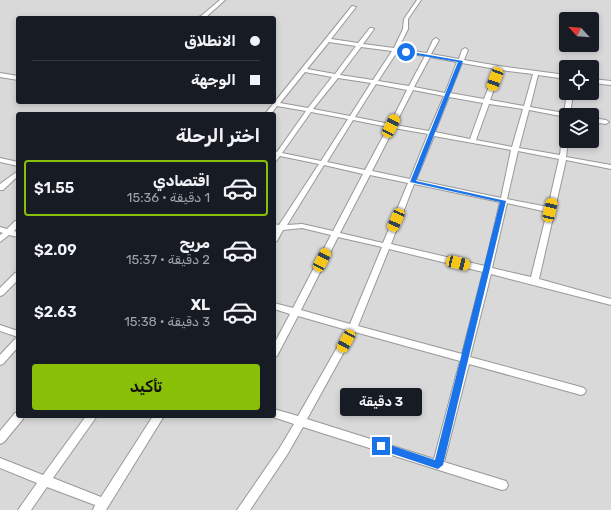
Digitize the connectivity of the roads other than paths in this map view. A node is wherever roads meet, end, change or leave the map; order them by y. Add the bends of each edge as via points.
1 (223, 0) edge
2 (419, 0) edge
3 (354, 7) dead end
4 (204, 16) edge
5 (372, 29) dead end
6 (328, 40) junction
7 (436, 40) dead end
8 (360, 45) junction
9 (395, 50) junction
10 (465, 50) dead end
11 (428, 55) junction
12 (461, 61) junction
13 (499, 68) junction
14 (304, 70) junction
15 (536, 73) junction
16 (0, 75) edge
17 (336, 76) junction
18 (559, 76) edge
19 (16, 78) edge
20 (375, 82) junction
21 (599, 82) edge
22 (611, 83) edge
23 (411, 88) junction
24 (447, 94) junction
25 (487, 101) junction
26 (276, 104) junction
27 (527, 108) junction
28 (309, 111) junction
29 (270, 112) edge
30 (559, 114) edge
31 (352, 118) junction
32 (599, 121) edge
33 (606, 122) dead end
34 (391, 126) junction
35 (431, 133) junction
36 (472, 141) junction
37 (563, 148) edge
38 (515, 149) junction
39 (276, 155) edge
40 (276, 156) edge
41 (562, 158) junction
42 (0, 160) edge
43 (323, 162) junction
44 (16, 164) edge
45 (611, 167) edge
46 (367, 173) junction
47 (16, 175) edge
48 (413, 182) junction
49 (0, 188) edge
50 (503, 201) junction
51 (550, 210) junction
52 (16, 225) edge
53 (277, 227) edge
54 (0, 230) edge
55 (8, 232) junction
56 (16, 234) edge
57 (336, 234) junction
58 (0, 239) edge
59 (385, 246) junction
60 (488, 270) junction
61 (16, 277) edge
62 (534, 281) junction
63 (0, 293) edge
64 (611, 302) edge
65 (276, 307) edge
66 (296, 312) junction
67 (0, 328) edge
68 (353, 328) junction
69 (16, 333) edge
70 (16, 343) edge
71 (276, 349) edge
72 (464, 359) junction
73 (0, 361) edge
74 (581, 391) dead end
75 (276, 414) edge
76 (17, 418) edge
77 (91, 418) edge
78 (158, 418) edge
79 (301, 421) junction
80 (0, 439) edge
81 (0, 463) edge
82 (438, 465) junction
83 (45, 481) junction
84 (502, 485) dead end
85 (101, 507) edge
86 (24, 510) edge
87 (243, 510) edge

1 - 4 street
2 - 9 street via 409,13 404,35
3 - 6 street
5 - 8 street
6 - 8 street
6 - 14 street
7 - 11 street
8 - 9 street
8 - 17 street
9 - 11 street
9 - 20 street
10 - 12 street
11 - 12 street
11 - 23 street
12 - 13 street
12 - 24 street
13 - 15 street
13 - 25 street
14 - 17 street
14 - 26 street
15 - 18 street
15 - 27 street
16 - 19 street
17 - 20 street
17 - 28 street
20 - 23 street
20 - 31 street
21 - 22 street
23 - 24 street
23 - 34 street
24 - 25 street
24 - 35 street
25 - 27 street
25 - 36 street
26 - 28 street
26 - 29 street
27 - 30 street
27 - 38 street
28 - 31 street
28 - 39 street
31 - 34 street
31 - 43 street
32 - 33 street
34 - 35 street
34 - 46 street
35 - 36 street
35 - 48 street
36 - 38 street
37 - 41 street
38 - 41 street
38 - 50 street
40 - 43 street
41 - 45 street
41 - 51 street
42 - 44 street
43 - 46 street
43 - 53 street
46 - 48 street
46 - 57 street
47 - 49 street
48 - 50 street
48 - 59 street
50 - 51 street
50 - 60 street
51 - 62 street
52 - 55 street
53 - 57 street via 302,226
54 - 55 street
55 - 56 street
55 - 58 street
57 - 59 street
57 - 66 street
59 - 60 street
59 - 68 street
60 - 62 street
60 - 72 street
61 - 63 street
62 - 64 street
65 - 66 street
66 - 68 street
66 - 71 street
67 - 69 street
68 - 72 street
68 - 79 street
70 - 73 street
72 - 74 street
72 - 82 street
75 - 79 street
76 - 80 street
77 - 83 street
78 - 85 street
79 - 82 street
79 - 87 street via 284,452
81 - 83 street
82 - 84 street
83 - 85 street
83 - 86 street

